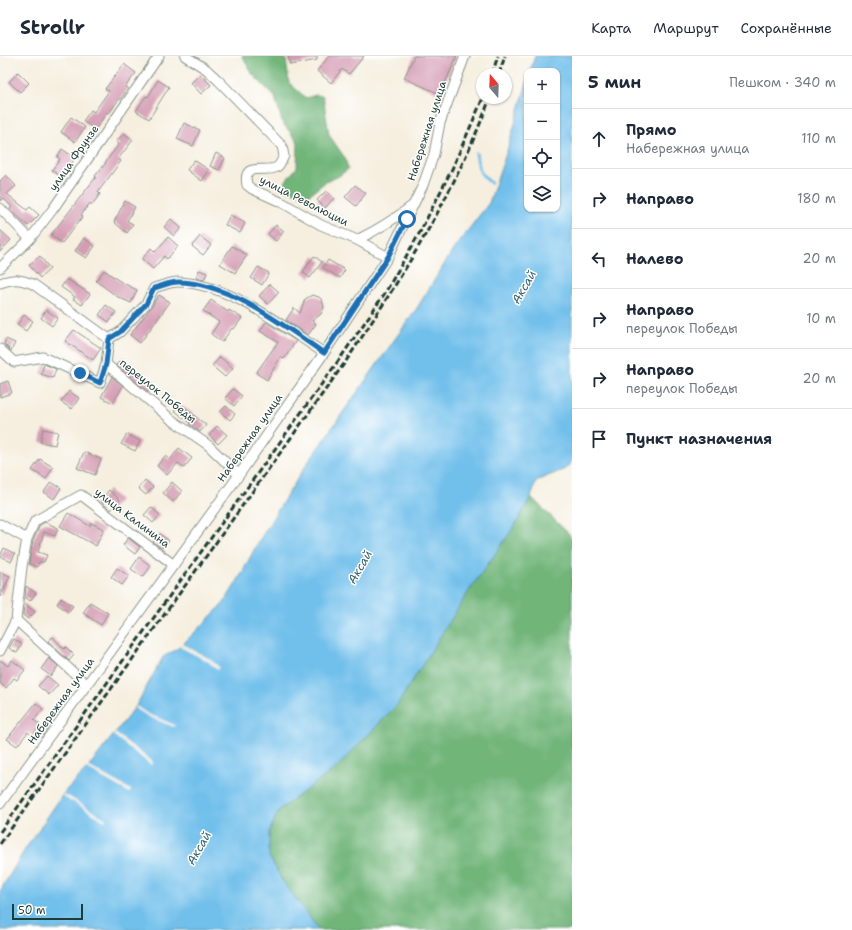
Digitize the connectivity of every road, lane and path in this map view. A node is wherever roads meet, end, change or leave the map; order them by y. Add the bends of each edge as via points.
1 (159, 56) edge
2 (185, 56) edge
3 (465, 56) edge
4 (414, 204) junction
5 (0, 208) edge
6 (30, 238) junction
7 (357, 240) junction
8 (388, 257) junction
9 (0, 268) edge
10 (0, 283) edge
11 (109, 339) junction
12 (0, 350) edge
13 (324, 353) junction
14 (106, 364) junction
15 (239, 475) junction
16 (0, 524) edge
17 (27, 539) junction
18 (174, 565) junction
19 (16, 620) junction
20 (0, 651) edge
21 (87, 685) junction
22 (0, 804) edge

1 - 6 street, улица Фрунзе
2 - 7 street, улица Революции via 220,81 282,146 284,156 279,166 272,169 254,169 246,178 248,185 321,225
3 - 4 street, Набережная улица via 440,123 434,154
4 - 7 street, улица Революции via 395,219
4 - 8 street, Набережная улица
5 - 6 street
6 - 9 street, улица Фрунзе
7 - 8 street, улица Революции
8 - 13 street, Набережная улица
10 - 11 street via 12,279 33,284
11 - 13 street via 120,332 146,304 154,288 176,282 202,284 241,300
11 - 14 street
12 - 14 street, переулок Победы via 14,362 43,357 100,383
13 - 15 street, Набережная улица
14 - 15 street, переулок Победы via 172,420 208,445
15 - 18 street, Набережная улица
16 - 17 street
17 - 18 street, улица Калинина via 35,521 81,495
17 - 19 street
18 - 21 street, Набережная улица
19 - 20 street
19 - 21 street
21 - 22 street, Набережная улица

